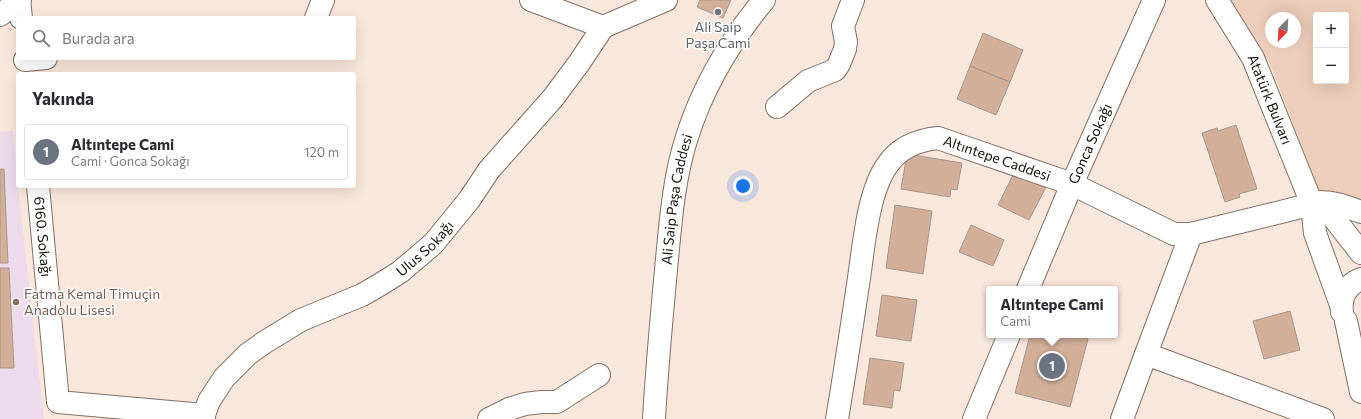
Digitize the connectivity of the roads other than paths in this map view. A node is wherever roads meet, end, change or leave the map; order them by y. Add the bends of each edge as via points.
1 (20, 0) edge
2 (323, 0) edge
3 (531, 0) edge
4 (666, 0) edge
5 (764, 0) edge
6 (853, 0) edge
7 (1154, 0) edge
8 (1217, 0) edge
9 (0, 15) edge
10 (21, 16) edge
11 (317, 16) edge
12 (603, 28) junction
13 (777, 107) dead end
14 (1072, 184) junction
15 (38, 188) edge
16 (1312, 204) junction
17 (1361, 212) edge
18 (1191, 234) junction
19 (1361, 253) edge
20 (1361, 278) edge
21 (1029, 286) edge
22 (1349, 319) edge
23 (1008, 338) edge
24 (1146, 354) junction
25 (599, 375) dead end
26 (1361, 392) edge
27 (204, 417) edge
28 (1312, 417) edge
29 (489, 419) edge
30 (654, 419) edge
31 (837, 419) edge
32 (974, 419) edge
33 (1122, 419) edge

1 - 9 street
1 - 10 street
2 - 11 street
3 - 12 street
4 - 12 street
5 - 30 street, Ali Saip Paşa Caddesi via 720,61 692,124 680,164 672,206
6 - 13 street via 843,26 845,50 839,64 834,70 808,81
7 - 14 street, Gonca Sokağı
8 - 16 street, Atatürk Bulvarı via 1253,58
12 - 27 street, Ulus Sokağı via 553,98 489,170 469,200 433,244 400,272 381,284 355,298 301,320 248,354 224,378 212,395
14 - 18 street, Altıntepe Caddesi via 1174,234
14 - 21 street, Gonca Sokağı
14 - 31 street, Altıntepe Caddesi via 938,138 916,142 897,154 882,173 870,209
15 - 27 street, 6160. Sokağı via 58,402
16 - 17 street, Altıntepe Caddesi via 1330,202
16 - 18 street, Altıntepe Caddesi
16 - 19 street via 1333,217
16 - 22 street, Atatürk Bulvarı via 1315,233
18 - 24 street
20 - 22 street via 1354,281 1343,296
22 - 26 street, Atatürk Bulvarı
23 - 32 street
24 - 28 street
24 - 33 street
25 - 29 street via 557,402 525,404

